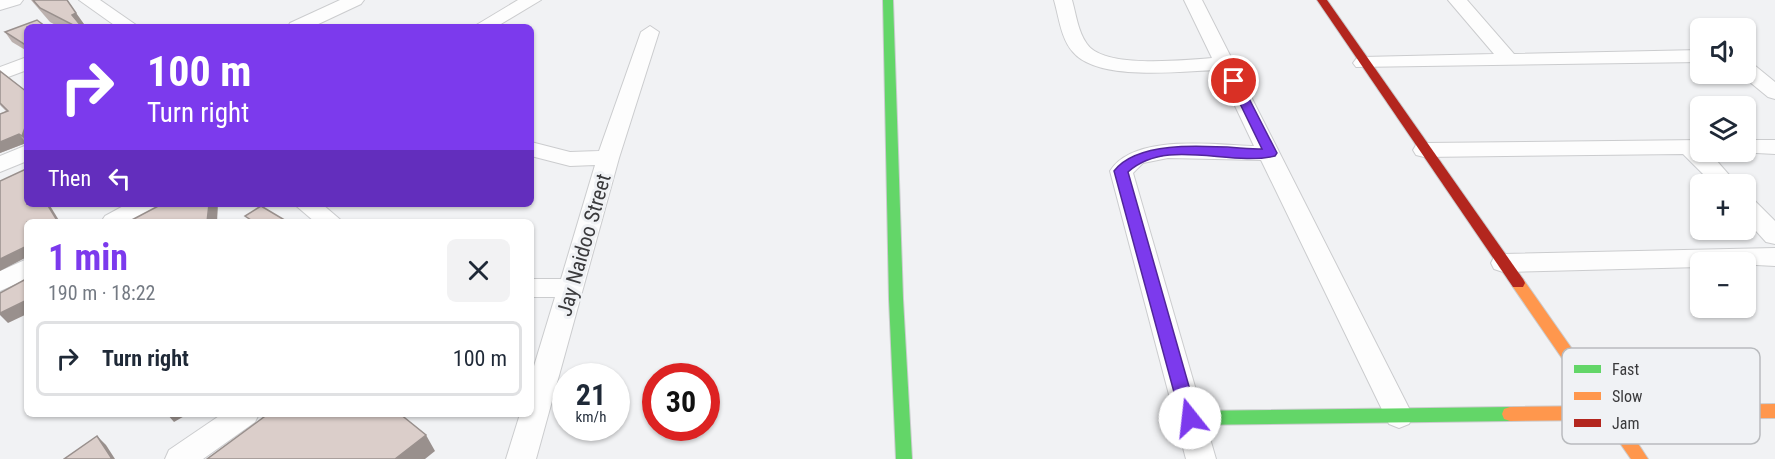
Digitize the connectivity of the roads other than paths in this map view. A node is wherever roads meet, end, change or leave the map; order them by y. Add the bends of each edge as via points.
1 (14, 0) edge
2 (88, 0) edge
3 (355, 0) edge
4 (532, 0) edge
5 (888, 0) edge
6 (1063, 0) edge
7 (1193, 0) edge
8 (1322, 0) edge
9 (1457, 0) edge
10 (0, 5) edge
11 (120, 24) edge
12 (303, 24) edge
13 (488, 24) edge
14 (650, 32) dead end
15 (1690, 56) edge
16 (1508, 59) junction
17 (1363, 63) junction
18 (24, 64) edge
19 (1226, 64) junction
20 (0, 74) edge
21 (1756, 77) edge
22 (1775, 93) edge
23 (1756, 147) edge
24 (1775, 147) edge
25 (1690, 148) edge
26 (534, 150) edge
27 (1424, 150) junction
28 (24, 153) edge
29 (1271, 153) junction
30 (608, 158) junction
31 (1708, 162) edge
32 (0, 165) edge
33 (1718, 174) edge
34 (140, 207) edge
35 (1756, 216) edge
36 (118, 219) edge
37 (1775, 236) edge
38 (1775, 257) edge
39 (1503, 263) junction
40 (24, 270) edge
41 (0, 282) edge
42 (534, 288) edge
43 (572, 288) junction
44 (1563, 348) edge
45 (1760, 411) edge
46 (1775, 411) edge
47 (1562, 414) edge
48 (534, 415) edge
49 (1399, 416) junction
50 (241, 417) edge
51 (534, 417) edge
52 (1190, 418) junction
53 (1630, 444) edge
54 (180, 459) edge
55 (521, 459) edge
56 (904, 459) edge
57 (1201, 459) edge
58 (1641, 459) edge

1 - 10 street
2 - 11 street
3 - 12 street
4 - 13 street
5 - 56 street
6 - 19 street via 1080,50 1097,61 1133,66
7 - 19 street
8 - 17 street
9 - 16 street
14 - 30 street, Jay Naidoo Street
15 - 16 street
16 - 17 street
17 - 27 street
18 - 20 street
19 - 29 street
21 - 22 street
23 - 24 street
25 - 27 street
26 - 30 street via 570,159
27 - 39 street
28 - 32 street
29 - 49 street
29 - 52 street via 1168,151 1136,158 1121,171
30 - 43 street, Jay Naidoo Street
31 - 33 street
34 - 36 street
35 - 37 street
38 - 39 street
39 - 44 street
40 - 41 street
42 - 43 street
43 - 48 street, Jay Naidoo Street
45 - 46 street
47 - 49 street
49 - 52 street
50 - 54 street
51 - 55 street, Jay Naidoo Street
52 - 57 street
53 - 58 street

